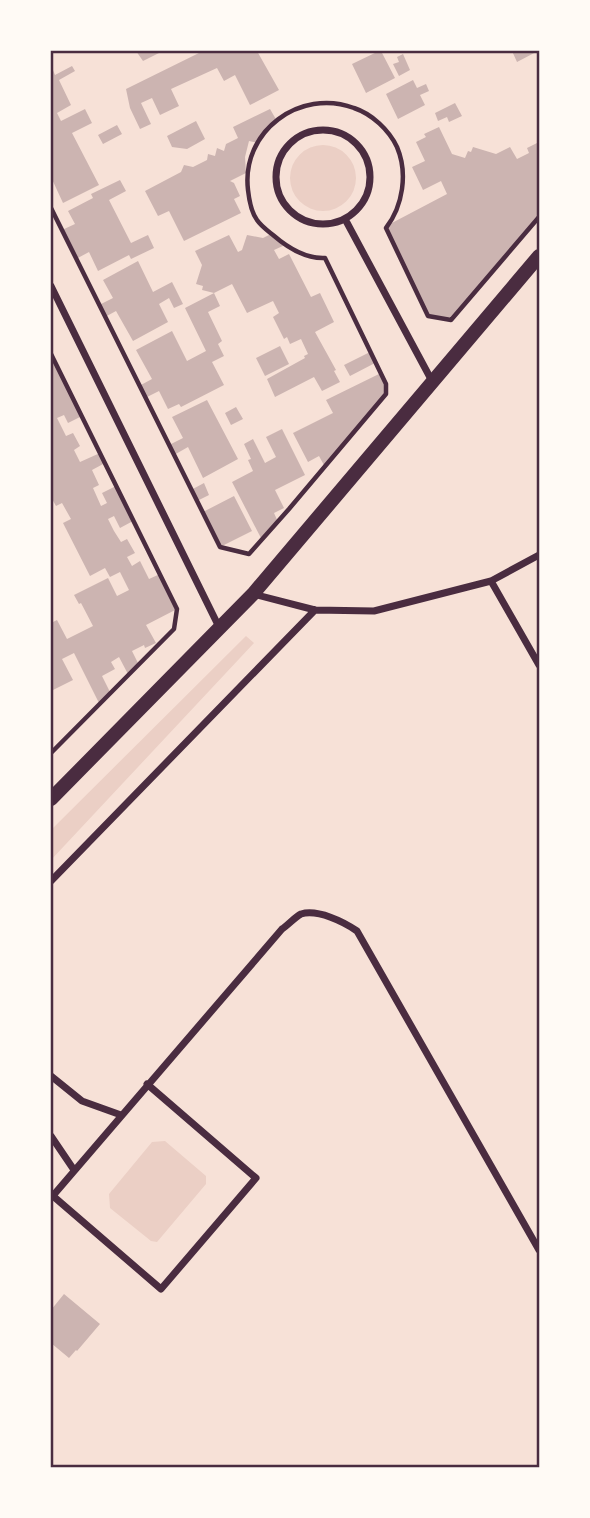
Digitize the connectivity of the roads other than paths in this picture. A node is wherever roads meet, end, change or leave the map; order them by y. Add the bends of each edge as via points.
1 (345, 219) junction
2 (539, 256) edge
3 (51, 286) edge
4 (432, 382) junction
5 (539, 555) edge
6 (491, 580) junction
7 (253, 594) junction
8 (315, 610) junction
9 (220, 627) junction
10 (539, 665) edge
11 (51, 799) edge
12 (51, 881) edge
13 (51, 1076) edge
14 (147, 1084) junction
15 (121, 1115) junction
16 (51, 1136) edge
17 (74, 1170) junction
18 (52, 1197) edge
19 (539, 1250) edge

1 - 1 street via 368,195 369,163 349,137 334,131 303,134 290,143 277,169 281,199 302,220 331,224
1 - 4 street
2 - 4 main road
3 - 9 street
4 - 7 main road
5 - 6 street
6 - 8 street via 374,611
6 - 10 street
7 - 8 street
7 - 9 main road
8 - 12 street
9 - 11 main road
13 - 15 street via 82,1101
14 - 15 street
14 - 18 street via 257,1178 161,1289
14 - 19 street via 282,929 302,914 342,921 357,931
15 - 17 street
16 - 17 street
17 - 18 street

